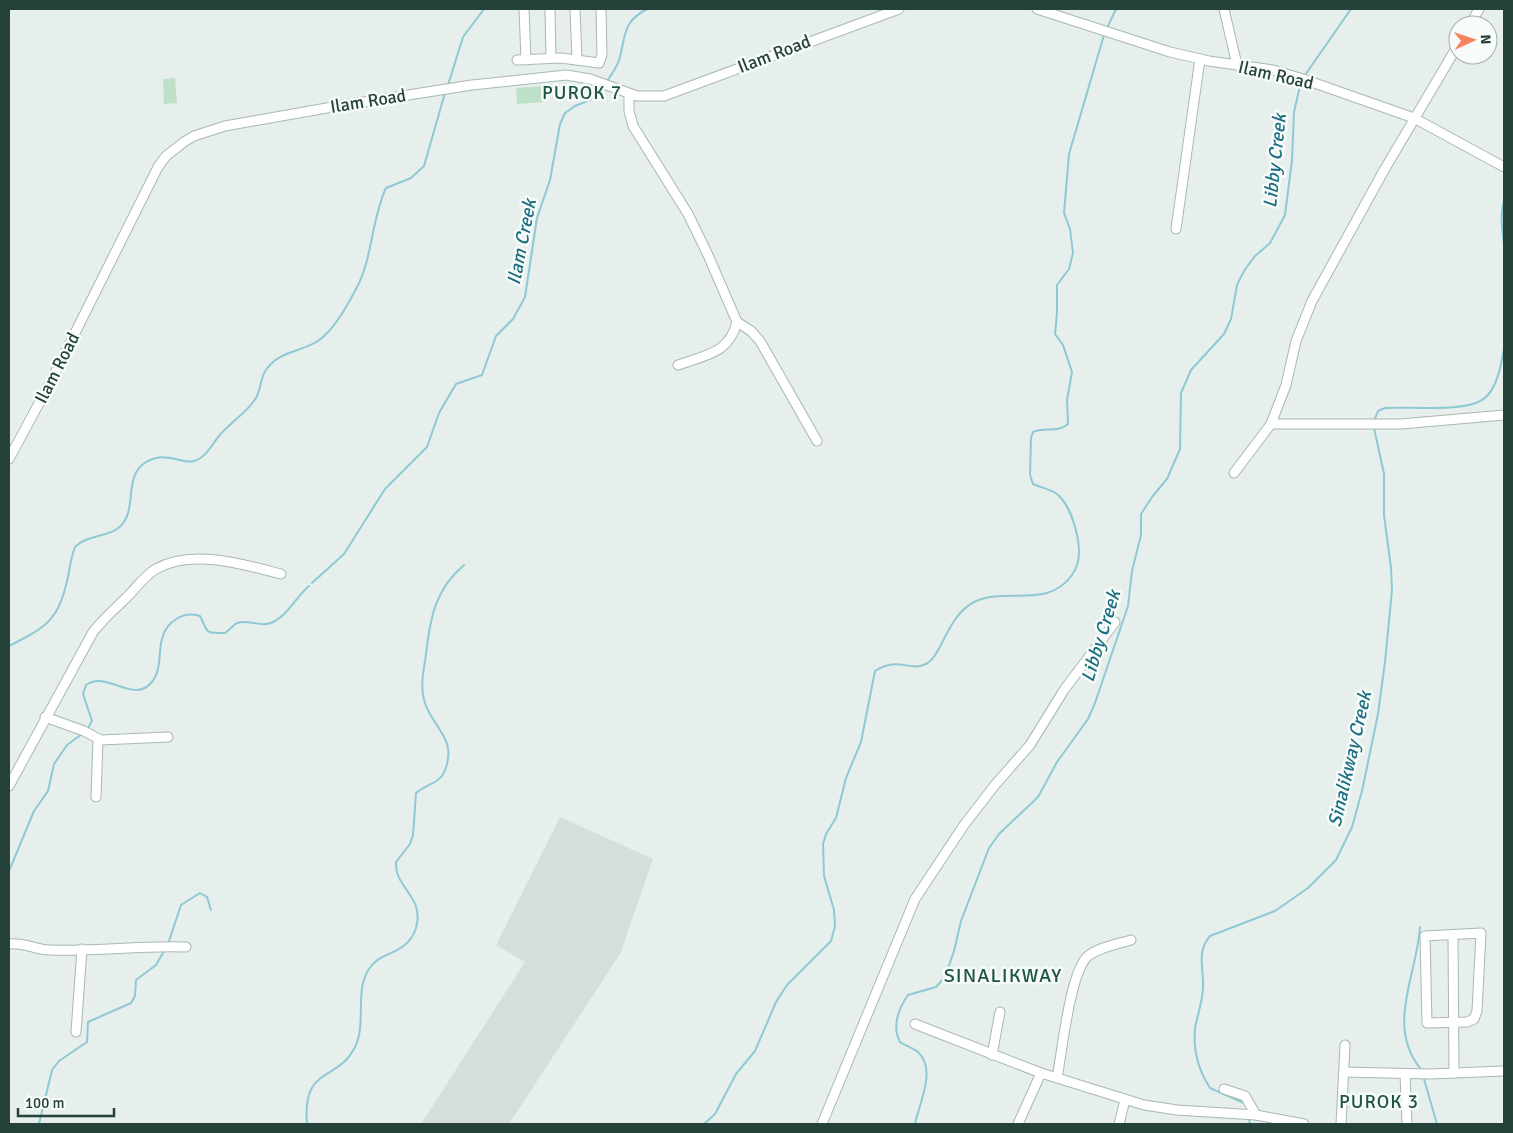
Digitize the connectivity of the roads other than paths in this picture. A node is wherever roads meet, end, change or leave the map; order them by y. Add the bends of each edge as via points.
1 (524, 9) edge
2 (550, 9) edge
3 (575, 9) edge
4 (601, 9) edge
5 (899, 9) edge
6 (1037, 9) edge
7 (1224, 9) edge
8 (551, 58) junction
9 (576, 59) junction
10 (1200, 59) junction
11 (1448, 62) edge
12 (1237, 65) junction
13 (629, 95) junction
14 (1414, 118) junction
15 (1504, 167) edge
16 (1176, 229) dead end
17 (737, 322) junction
18 (678, 365) dead end
19 (1504, 415) edge
20 (1271, 424) junction
21 (817, 441) dead end
22 (9, 459) edge
23 (1234, 473) dead end
24 (281, 574) dead end
25 (1115, 622) dead end
26 (45, 717) junction
27 (168, 737) dead end
28 (98, 739) junction
29 (9, 786) edge
30 (96, 797) dead end
31 (1453, 935) junction
32 (1131, 940) dead end
33 (9, 944) edge
34 (186, 947) dead end
35 (82, 949) junction
36 (1000, 1012) dead end
37 (1454, 1022) junction
38 (915, 1024) dead end
39 (76, 1032) dead end
40 (1345, 1045) dead end
41 (992, 1055) junction
42 (1504, 1070) edge
43 (1344, 1072) junction
44 (1041, 1073) junction
45 (1454, 1073) junction
46 (1404, 1074) junction
47 (1058, 1078) junction
48 (1224, 1089) dead end
49 (1125, 1100) junction
50 (1256, 1115) junction
51 (822, 1124) edge
52 (1018, 1124) edge
53 (1119, 1124) edge
54 (1304, 1124) edge
55 (1341, 1124) edge
56 (1407, 1124) edge

1 - 8 street via 521,60
2 - 8 street
3 - 9 street
4 - 9 street via 601,60 592,63
5 - 13 street, Ilam Road via 664,96
6 - 10 street, Ilam Road
7 - 12 street
8 - 9 street
10 - 12 street, Ilam Road
10 - 16 street
11 - 14 street
12 - 14 street, Ilam Road via 1286,74
13 - 17 street via 628,111 633,126 688,214
13 - 22 street, Ilam Road via 578,76 542,77 338,106 225,126 194,136 158,167
14 - 15 street, Ilam Road
14 - 20 street via 1312,301 1296,341 1286,385
17 - 18 street via 734,334 723,348
17 - 21 street via 760,341
19 - 20 street via 1401,424
20 - 23 street
24 - 26 street via 228,561 202,559 157,568 101,622
25 - 51 street via 1064,690 1030,745 964,825 919,893
26 - 28 street
26 - 29 street
27 - 28 street
28 - 30 street
31 - 37 street
31 - 37 street via 1481,934 1476,1015 1471,1021
31 - 37 street via 1425,936 1427,1023
32 - 47 street via 1094,952 1087,956 1078,970
33 - 35 street via 49,950
34 - 35 street
35 - 39 street
36 - 41 street
37 - 45 street
38 - 41 street
40 - 43 street
41 - 44 street
42 - 45 street
43 - 46 street
43 - 55 street
44 - 47 street
44 - 52 street
45 - 46 street
46 - 56 street
47 - 49 street
48 - 50 street via 1244,1096
49 - 50 street via 1162,1109
49 - 53 street
50 - 54 street

